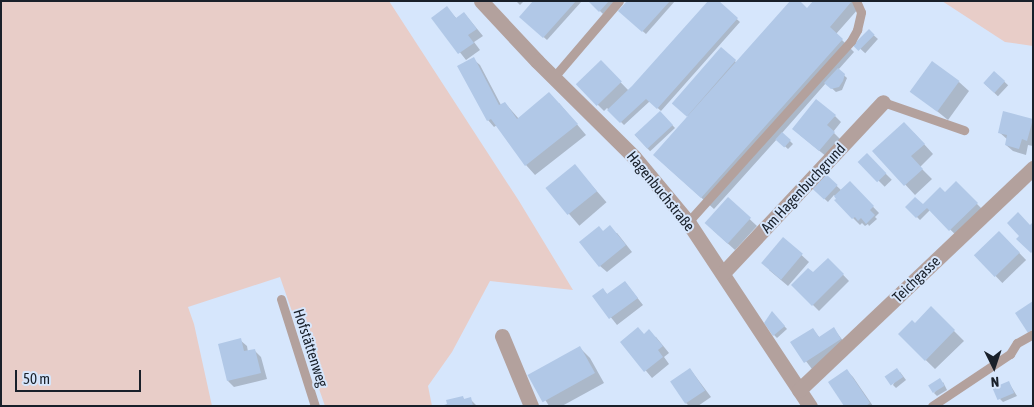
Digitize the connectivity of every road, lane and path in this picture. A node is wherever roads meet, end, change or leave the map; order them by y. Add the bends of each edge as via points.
1 (481, 1) edge
2 (619, 1) edge
3 (856, 1) edge
4 (554, 77) junction
5 (883, 102) joint
6 (964, 130) dead end
7 (1033, 168) edge
8 (688, 222) junction
9 (723, 273) junction
10 (281, 299) dead end
11 (1033, 334) edge
12 (502, 336) dead end
13 (799, 390) junction
14 (316, 406) edge
15 (531, 406) edge
16 (810, 406) edge
17 (932, 406) edge

1 - 4 street, Hagenbuchstraße
2 - 4 lane
3 - 8 lane via 861,12 851,41
4 - 8 street, Hagenbuchstraße via 634,157
5 - 6 lane
5 - 9 street, Am Hagenbuchgrund
7 - 13 street, Teichgasse
8 - 9 street, Hagenbuchstraße
9 - 13 street, Hagenbuchstraße
10 - 14 lane, Hofstättenweg
11 - 17 lane via 1018,343 1010,354
12 - 15 street
13 - 16 street, Hagenbuchstraße

